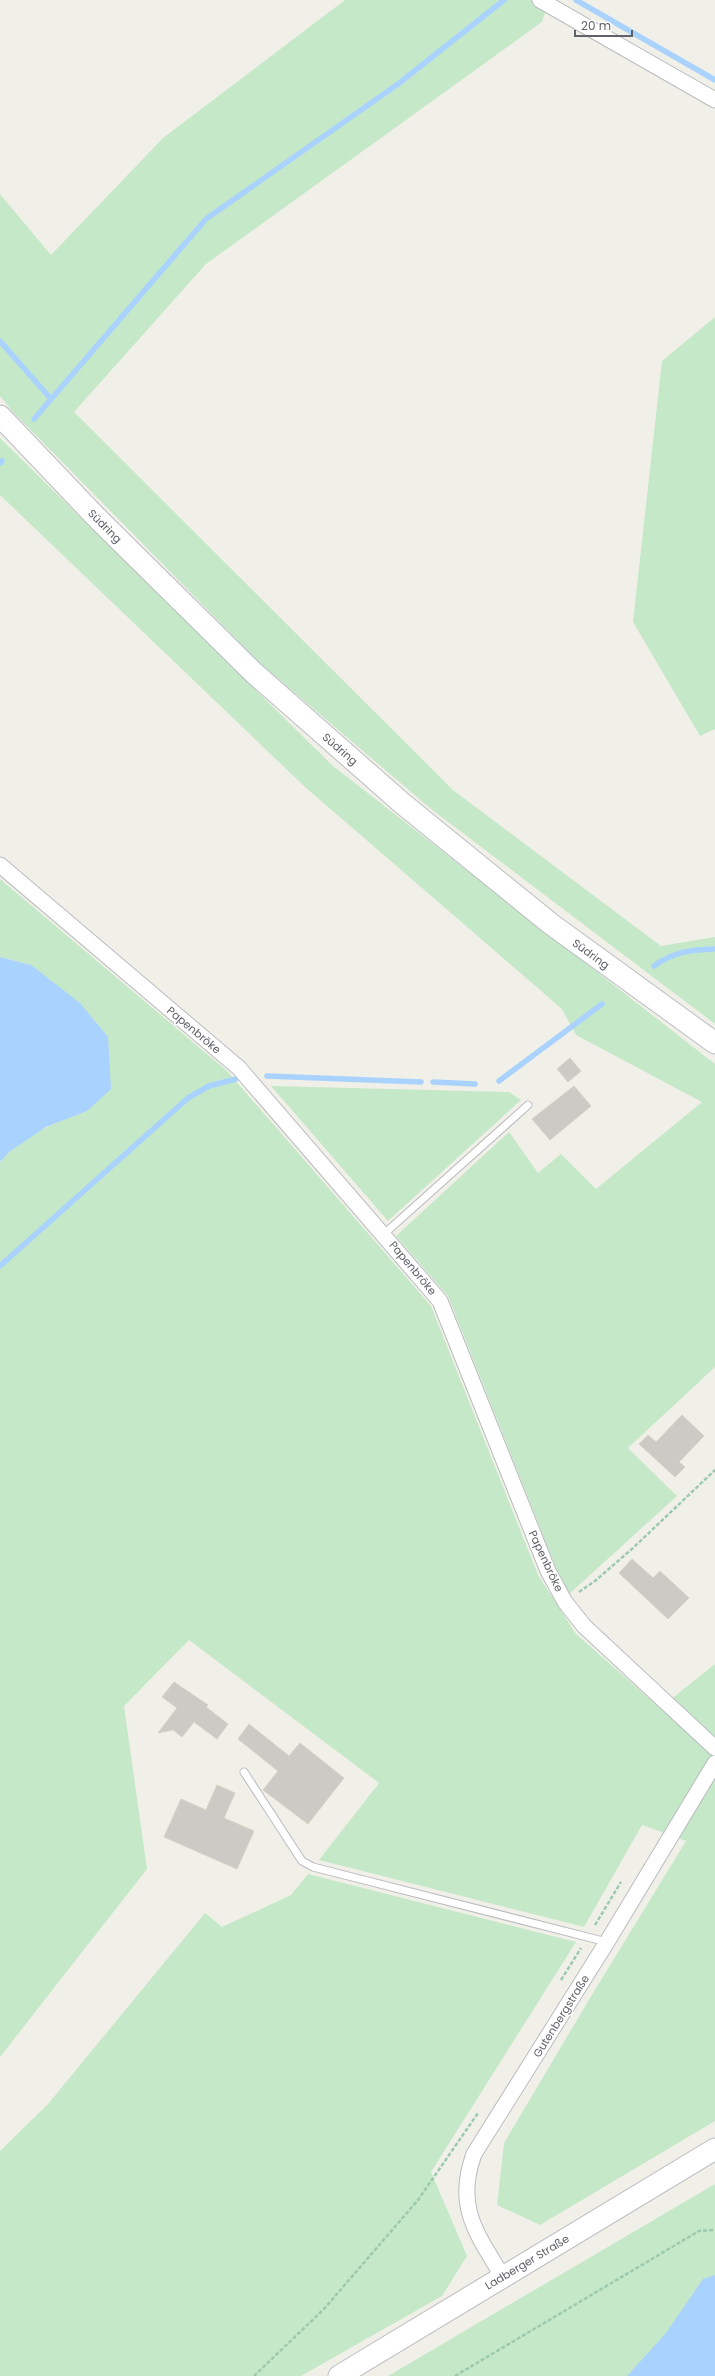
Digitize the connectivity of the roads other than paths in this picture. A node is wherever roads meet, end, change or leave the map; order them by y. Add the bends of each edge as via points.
1 (540, 0) edge
2 (715, 100) edge
3 (0, 416) edge
4 (0, 865) edge
5 (715, 1043) edge
6 (528, 1105) dead end
7 (384, 1234) junction
8 (715, 1748) edge
9 (715, 1764) edge
10 (244, 1772) dead end
11 (607, 1942) junction
12 (715, 2149) edge
13 (503, 2277) junction
14 (339, 2376) edge

1 - 2 street
3 - 5 main road, Südring via 97,518 254,673 397,799 551,924
4 - 7 street, Papenbröke via 239,1068
6 - 7 lane
7 - 8 street, Papenbröke via 440,1300 548,1570 565,1602 584,1626
9 - 11 street, Gutenbergstraße
10 - 11 lane via 302,1861 314,1867
11 - 13 street, Gutenbergstraße via 474,2154 468,2172 466,2200 476,2234
12 - 13 main road, Ladberger Straße
13 - 14 main road, Ladberger Straße

